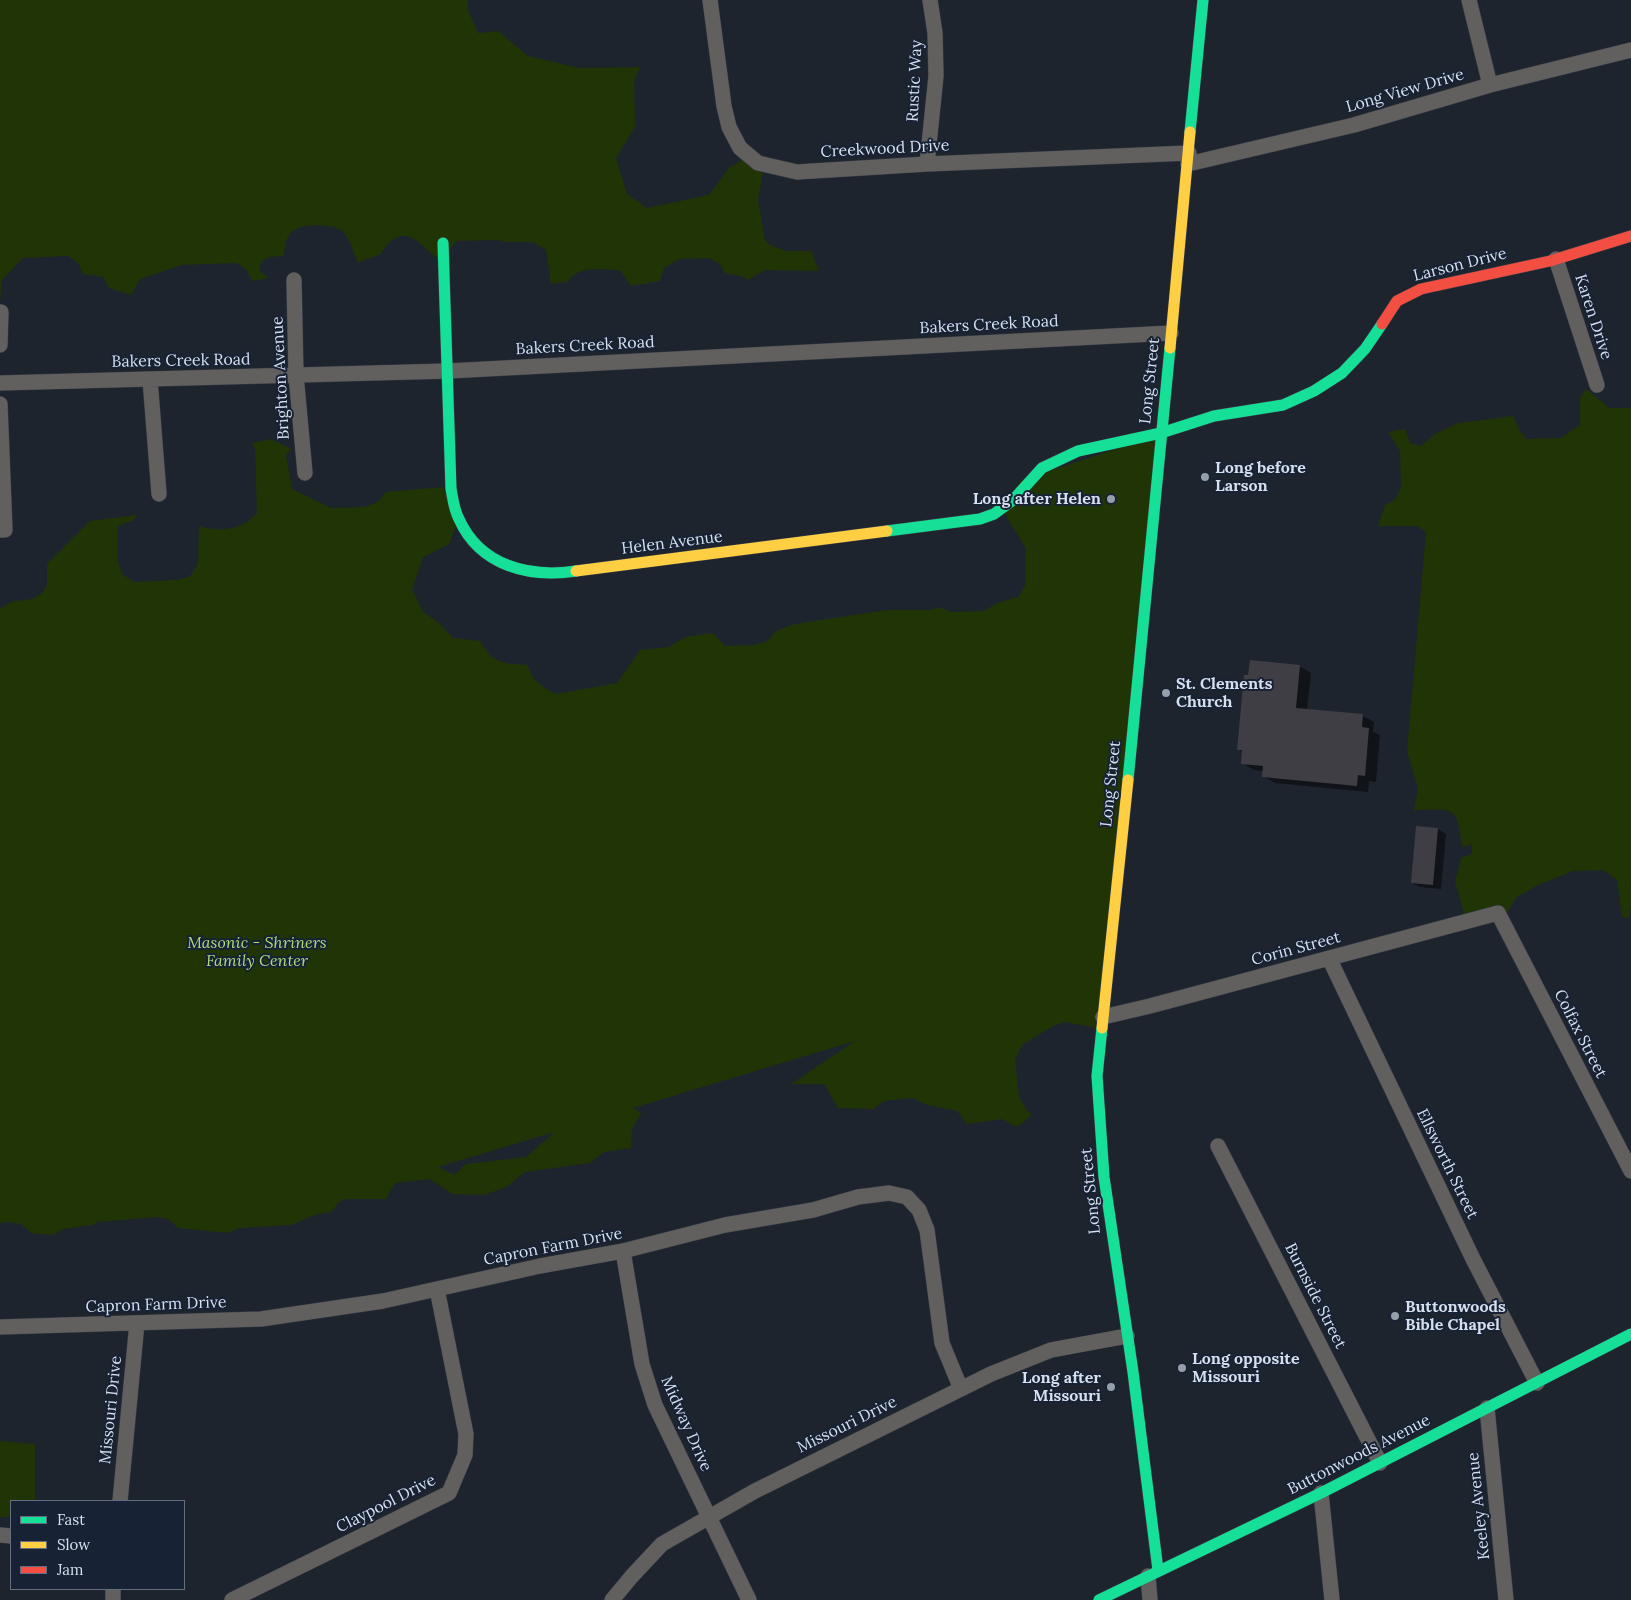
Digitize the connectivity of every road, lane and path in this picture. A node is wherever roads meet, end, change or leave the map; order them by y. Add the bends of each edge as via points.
1 (710, 0) edge
2 (930, 0) edge
3 (1203, 0) edge
4 (1469, 0) edge
5 (1631, 50) edge
6 (1490, 85) junction
7 (1188, 159) junction
8 (927, 164) junction
9 (1631, 236) edge
10 (442, 243) dead end
11 (1556, 259) junction
12 (294, 280) dead end
13 (1, 312) edge
14 (1171, 333) junction
15 (0, 345) edge
16 (448, 371) junction
17 (296, 375) junction
18 (150, 379) junction
19 (0, 383) edge
20 (1597, 385) dead end
21 (0, 404) edge
22 (1161, 434) junction
23 (305, 473) dead end
24 (159, 494) dead end
25 (3, 530) edge
26 (1498, 913) joint
27 (1329, 958) junction
28 (1103, 1018) junction
29 (1218, 1146) dead end
30 (1631, 1171) edge
31 (624, 1251) junction
32 (438, 1289) junction
33 (137, 1323) junction
34 (0, 1327) edge
35 (1631, 1334) edge
36 (1127, 1336) junction
37 (1537, 1383) junction
38 (962, 1389) junction
39 (1487, 1408) junction
40 (1380, 1463) junction
41 (1321, 1493) junction
42 (120, 1500) edge
43 (709, 1516) junction
44 (1153, 1573) junction
45 (232, 1600) edge
46 (612, 1600) edge
47 (749, 1600) edge
48 (1099, 1600) edge
49 (1150, 1600) edge
50 (1332, 1600) edge
51 (1506, 1600) edge

1 - 8 street, Creekwood Drive via 729,127 740,148 758,163 796,172
2 - 8 street, Rustic Way via 936,76
3 - 7 street, Long Street
4 - 6 street
5 - 6 street, Long View Drive
6 - 7 street, Long View Drive via 1354,124
7 - 8 street, Creekwood Drive
7 - 14 street, Long Street
9 - 11 street, Larson Drive
10 - 16 street, Helen Avenue
11 - 20 street, Karen Drive
11 - 22 street, Larson Drive via 1421,289 1398,301 1365,349 1342,372 1314,392 1283,405 1214,416
12 - 17 street, Brighton Avenue
13 - 15 street
14 - 16 street, Bakers Creek Road
14 - 22 street, Long Street
16 - 17 street, Bakers Creek Road
16 - 22 street, Helen Avenue via 451,490 458,518 473,542 489,557 531,574 556,574 980,519 994,514 1013,500 1042,468 1078,451
17 - 18 street, Bakers Creek Road
17 - 23 street, Brighton Avenue
18 - 19 street, Bakers Creek Road
18 - 24 street
21 - 25 street
22 - 28 street, Long Street
26 - 27 street, Corin Street
26 - 30 street, Colfax Street
27 - 28 street, Corin Street
27 - 37 street, Ellsworth Street via 1473,1259
28 - 36 street, Long Street via 1097,1076 1104,1177
29 - 40 street, Burnside Street
31 - 32 street, Capron Farm Drive
31 - 38 street, Capron Farm Drive via 725,1225 813,1210 858,1197 889,1194 907,1197 920,1210 927,1230 942,1343
31 - 43 street, Midway Drive via 642,1364 655,1405
32 - 33 street, Capron Farm Drive via 383,1301 261,1319
32 - 45 street, Claypool Drive via 466,1434 465,1454 449,1493
33 - 34 street, Capron Farm Drive
33 - 42 street, Missouri Drive
35 - 37 street, Buttonwoods Avenue
36 - 38 street, Missouri Drive via 1051,1350
36 - 44 street, Long Street
37 - 39 street, Buttonwoods Avenue
38 - 43 street, Missouri Drive
39 - 40 street, Buttonwoods Avenue
39 - 51 street, Keeley Avenue
40 - 41 street, Buttonwoods Avenue
41 - 44 street, Buttonwoods Avenue
41 - 50 street
43 - 46 street, Missouri Drive via 662,1544
43 - 47 street, Midway Drive
44 - 48 street, Buttonwoods Avenue
44 - 49 street

